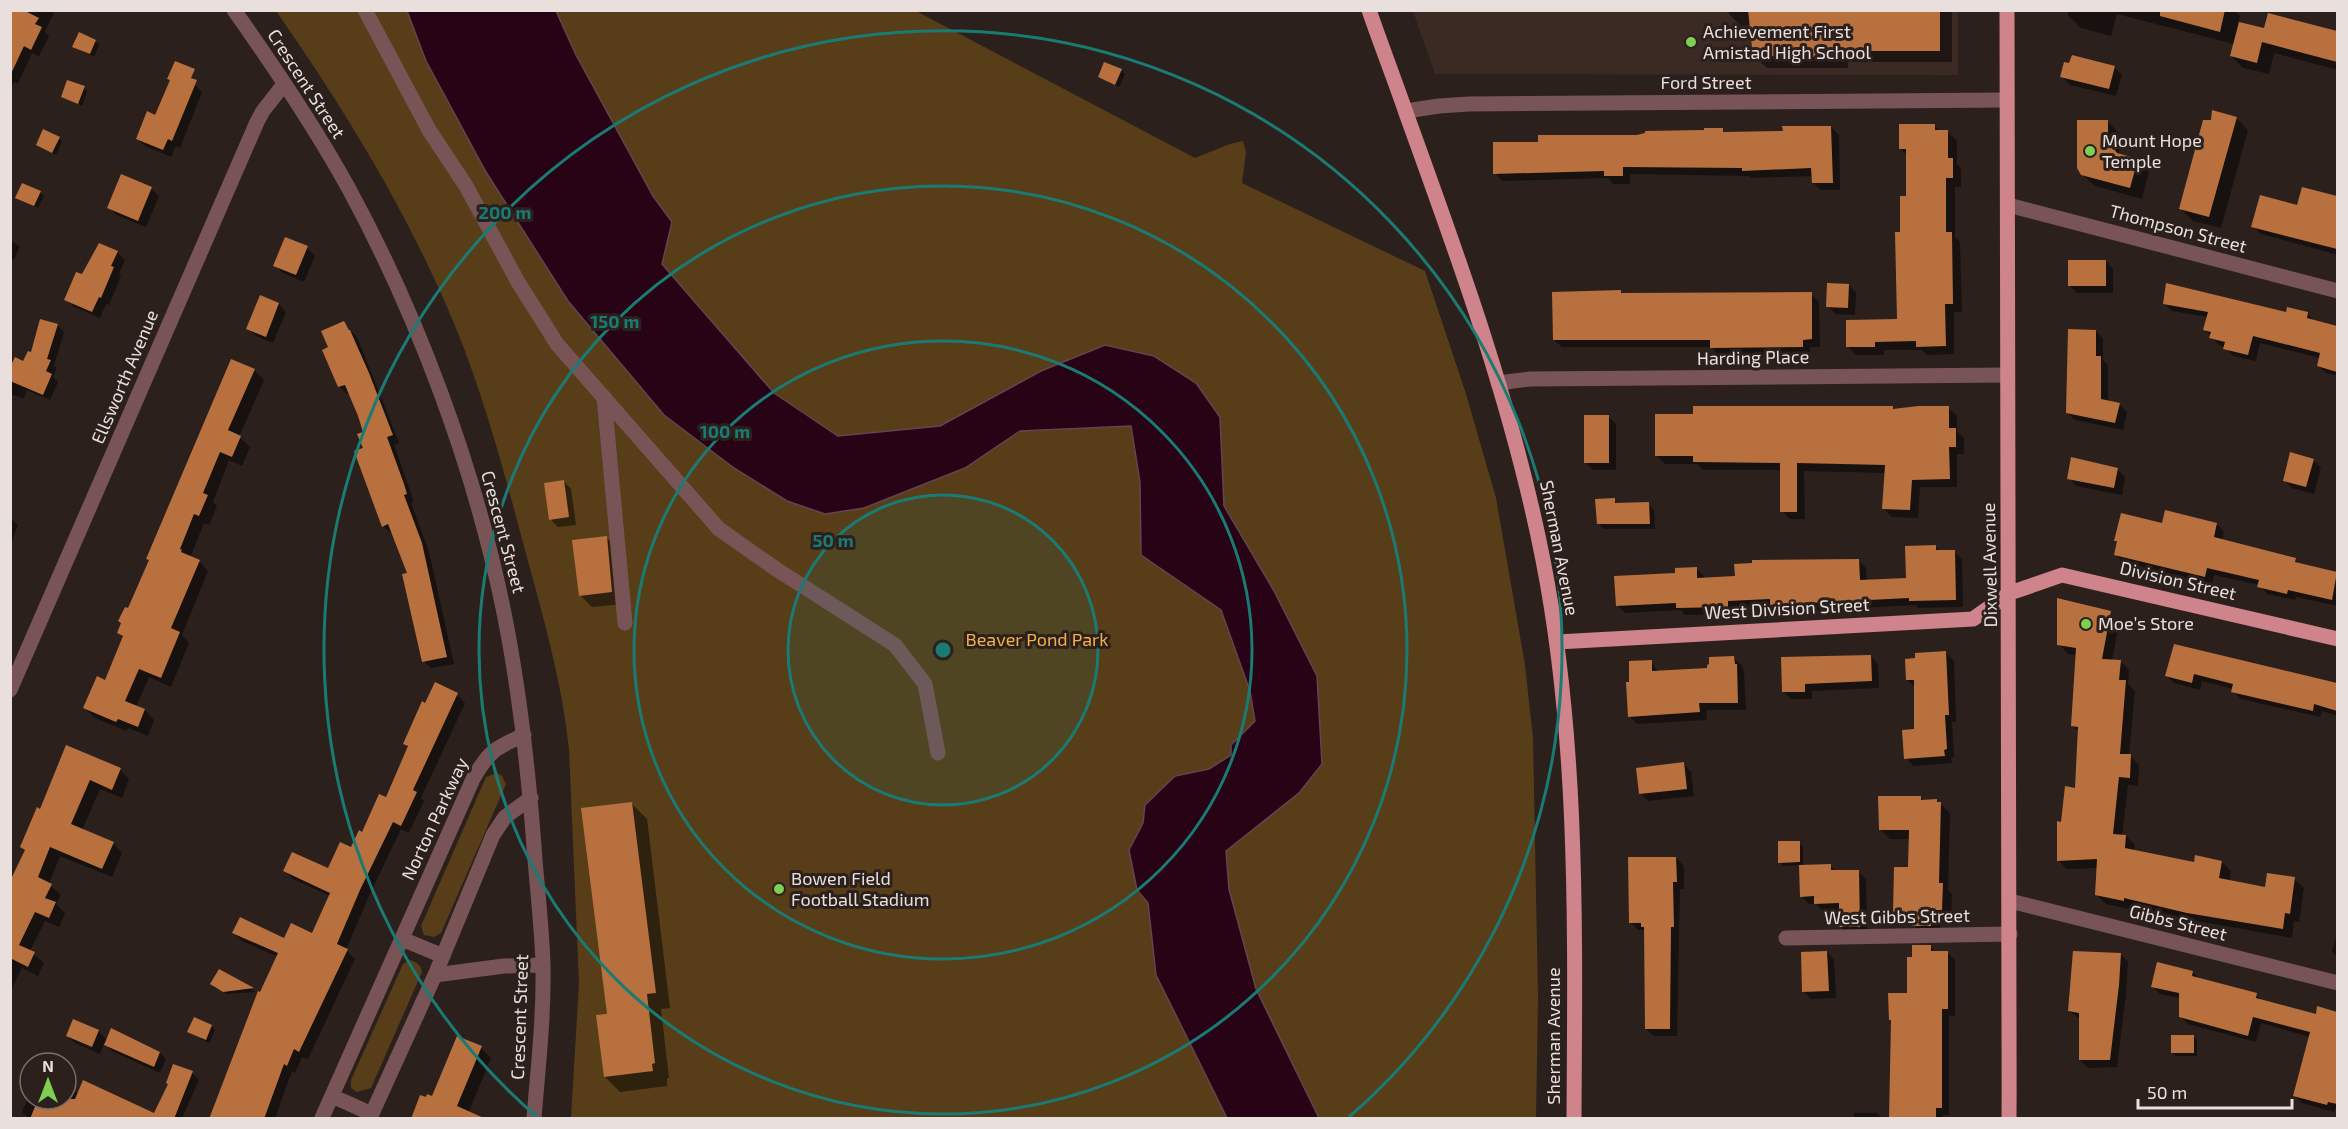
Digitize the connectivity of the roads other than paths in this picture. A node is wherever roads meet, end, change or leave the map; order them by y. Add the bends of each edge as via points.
1 (234, 10) edge
2 (365, 10) edge
3 (1369, 10) edge
4 (2007, 10) edge
5 (284, 84) junction
6 (2007, 100) junction
7 (1406, 111) junction
8 (2008, 205) junction
9 (2337, 291) edge
10 (2007, 375) junction
11 (1498, 383) junction
12 (604, 397) junction
13 (2010, 593) junction
14 (625, 623) dead end
15 (2337, 639) edge
16 (1557, 642) junction
17 (10, 690) edge
18 (524, 735) junction
19 (938, 753) dead end
20 (531, 798) junction
21 (2010, 901) junction
22 (2010, 934) junction
23 (1785, 938) dead end
24 (402, 939) junction
25 (443, 956) junction
26 (543, 965) junction
27 (435, 975) junction
28 (2337, 983) edge
29 (332, 1096) junction
30 (371, 1116) edge
31 (322, 1119) edge
32 (534, 1119) edge
33 (1574, 1119) edge
34 (2009, 1119) edge

1 - 5 street, Crescent Street
2 - 12 street via 429,130 466,186 524,291 557,344
3 - 7 main road, Sherman Avenue
4 - 6 main road, Dixwell Avenue
5 - 17 street, Ellsworth Avenue via 257,122
5 - 18 street, Crescent Street via 350,190 411,321 453,426 503,607
6 - 7 street, Ford Street via 1469,104
6 - 8 main road, Dixwell Avenue
7 - 11 main road, Sherman Avenue
8 - 9 street, Thompson Street
8 - 10 main road, Dixwell Avenue
10 - 11 street, Harding Place via 1530,379
10 - 13 main road, Dixwell Avenue
11 - 16 main road, Sherman Avenue via 1530,500
12 - 14 street
12 - 19 street via 719,529 895,645 925,684
13 - 15 main road, Division Street via 2062,575
13 - 16 main road, West Division Street via 1973,619
13 - 21 main road, Dixwell Avenue
16 - 33 main road, Sherman Avenue via 1574,909
18 - 20 street, Crescent Street
18 - 24 street, Norton Parkway via 495,748 484,760
20 - 25 street via 505,817 493,835
20 - 26 street, Crescent Street
21 - 22 main road, Dixwell Avenue
21 - 28 street, Gibbs Street
22 - 23 street, West Gibbs Street
22 - 34 main road, Dixwell Avenue
24 - 25 street
24 - 29 street, Norton Parkway
25 - 27 street
26 - 27 street
26 - 32 street, Crescent Street
27 - 30 street
29 - 30 street
29 - 31 street, Norton Parkway

